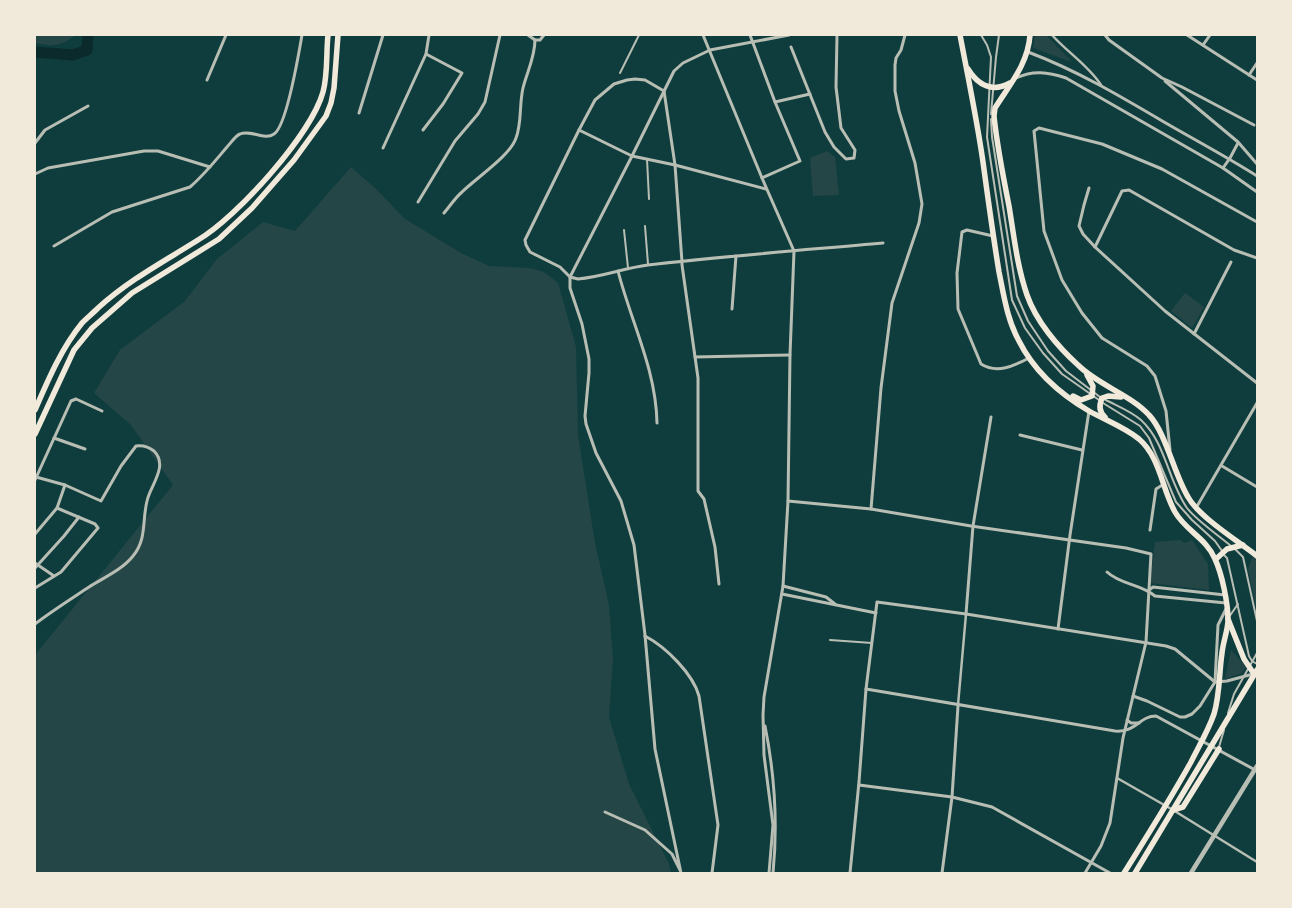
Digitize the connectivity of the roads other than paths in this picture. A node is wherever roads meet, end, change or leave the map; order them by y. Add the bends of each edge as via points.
1 (226, 35) edge
2 (302, 35) edge
3 (328, 35) edge
4 (338, 35) edge
5 (383, 35) edge
6 (429, 35) edge
7 (500, 35) edge
8 (528, 35) edge
9 (544, 35) edge
10 (638, 35) edge
11 (703, 35) edge
12 (750, 35) edge
13 (787, 35) edge
14 (837, 35) edge
15 (905, 35) edge
16 (960, 35) edge
17 (980, 35) edge
18 (999, 35) edge
19 (1030, 35) edge
20 (1052, 35) edge
21 (1105, 35) edge
22 (1187, 35) edge
23 (1210, 35) edge
24 (535, 40) junction
25 (753, 43) junction
26 (1203, 45) junction
27 (791, 47) dead end
28 (710, 50) junction
29 (1028, 52) junction
30 (426, 54) junction
31 (1257, 63) edge
32 (967, 67) junction
33 (620, 73) dead end
34 (1249, 75) junction
35 (1162, 78) junction
36 (208, 80) dead end
37 (1014, 80) junction
38 (1257, 80) edge
39 (1101, 85) junction
40 (992, 88) junction
41 (664, 91) junction
42 (810, 94) junction
43 (775, 102) junction
44 (88, 106) dead end
45 (359, 113) dead end
46 (1254, 126) dead end
47 (423, 130) dead end
48 (578, 130) junction
49 (1238, 142) junction
50 (35, 143) edge
51 (383, 148) dead end
52 (632, 156) junction
53 (1230, 158) junction
54 (647, 159) junction
55 (1257, 164) edge
56 (675, 165) junction
57 (210, 167) junction
58 (1223, 168) junction
59 (35, 174) edge
60 (1257, 176) edge
61 (762, 178) junction
62 (1089, 188) dead end
63 (767, 189) junction
64 (1257, 192) edge
65 (649, 199) dead end
66 (418, 202) dead end
67 (444, 212) dead end
68 (1257, 222) edge
69 (645, 226) dead end
70 (624, 230) dead end
71 (993, 236) junction
72 (883, 243) dead end
73 (54, 246) dead end
74 (1095, 247) junction
75 (794, 251) junction
76 (177, 252) junction
77 (736, 256) junction
78 (1257, 258) edge
79 (185, 259) junction
80 (682, 262) junction
81 (1232, 262) dead end
82 (648, 265) junction
83 (628, 268) junction
84 (618, 270) junction
85 (570, 277) junction
86 (732, 309) dead end
87 (1194, 334) junction
88 (790, 355) junction
89 (695, 357) junction
90 (1029, 358) junction
91 (1085, 372) junction
92 (1257, 383) edge
93 (1061, 392) junction
94 (1092, 394) junction
95 (1126, 398) junction
96 (1101, 400) junction
97 (1257, 403) edge
98 (35, 410) edge
99 (102, 410) dead end
100 (1089, 411) junction
101 (991, 417) dead end
102 (1111, 422) junction
103 (657, 423) dead end
104 (35, 434) edge
105 (1020, 435) dead end
106 (54, 438) junction
107 (85, 450) dead end
108 (1082, 450) junction
109 (1171, 461) junction
110 (1222, 466) junction
111 (36, 479) edge
112 (1164, 484) junction
113 (65, 485) junction
114 (1257, 486) edge
115 (788, 501) junction
116 (57, 508) junction
117 (1196, 508) junction
118 (871, 509) junction
119 (78, 517) junction
120 (973, 526) junction
121 (1150, 530) dead end
122 (35, 534) edge
123 (1069, 539) junction
124 (1243, 545) junction
125 (1232, 546) junction
126 (1222, 552) junction
127 (1257, 556) edge
128 (1216, 559) junction
129 (36, 565) edge
130 (1107, 572) dead end
131 (54, 576) junction
132 (719, 584) dead end
133 (783, 586) junction
134 (35, 588) edge
135 (1149, 591) junction
136 (782, 594) junction
137 (1224, 595) junction
138 (835, 604) junction
139 (1238, 604) junction
140 (1226, 606) junction
141 (876, 613) junction
142 (966, 614) junction
143 (1228, 619) junction
144 (1257, 621) edge
145 (35, 624) edge
146 (1058, 629) junction
147 (645, 635) junction
148 (830, 640) dead end
149 (1146, 642) junction
150 (872, 644) junction
151 (1257, 653) edge
152 (1251, 664) junction
153 (1257, 664) edge
154 (1256, 673) edge
155 (1243, 677) junction
156 (1214, 682) junction
157 (866, 689) junction
158 (1133, 696) junction
159 (958, 706) junction
160 (763, 716) junction
161 (1127, 719) junction
162 (1141, 723) junction
163 (1124, 732) junction
164 (1219, 749) junction
165 (1256, 769) edge
166 (1116, 777) junction
167 (859, 785) junction
168 (952, 797) junction
169 (1166, 806) junction
170 (1173, 810) junction
171 (605, 812) dead end
172 (1214, 836) junction
173 (1092, 862) junction
174 (1257, 862) edge
175 (681, 873) edge
176 (712, 873) edge
177 (769, 873) edge
178 (773, 873) edge
179 (850, 873) edge
180 (942, 873) edge
181 (1084, 873) edge
182 (1110, 873) edge
183 (1124, 873) edge
184 (1135, 873) edge
185 (1191, 873) edge

1 - 36 street
2 - 57 street via 279,130 268,136 249,132 241,134
3 - 76 main road via 323,92 304,131 233,214
4 - 79 main road via 334,88 326,116 294,160 252,208 219,239
5 - 45 street
6 - 30 street
7 - 66 street via 485,102 455,141
8 - 24 street
9 - 24 street
10 - 33 lane
11 - 28 street
12 - 25 street
13 - 25 street
14 - 42 street via 836,88 841,128 855,150 854,158 846,158 834,147
15 - 118 street via 896,58 895,91 915,163 922,204 919,223 892,303
16 - 32 main road
17 - 40 lane via 992,57
18 - 40 lane
19 - 29 main road
20 - 39 street via 1095,75
21 - 35 street
22 - 26 street
23 - 26 street
24 - 67 street via 535,51 519,104 516,140
25 - 28 street
25 - 43 street
26 - 34 street
27 - 42 street
28 - 41 street via 678,66
28 - 61 street
29 - 37 main road
29 - 39 street
30 - 47 street via 462,72
30 - 51 street
31 - 34 street
32 - 40 main road via 978,81
32 - 71 main road
34 - 38 street
35 - 46 street
35 - 49 street
37 - 40 main road
37 - 58 street via 1043,72 1066,78
37 - 91 main road via 995,108 994,116 1018,259 1027,296 1041,322
39 - 53 street
40 - 94 lane via 992,137 1017,296 1028,321 1048,351
40 - 94 lane via 987,137 1012,300 1025,328 1043,353 1062,374
41 - 48 street via 645,80 614,84 595,100
41 - 52 street
41 - 56 street
42 - 43 street
43 - 61 street via 800,161
44 - 50 street via 45,130
48 - 52 street
48 - 85 street via 525,240 530,252 560,267
49 - 53 street
49 - 55 street
52 - 54 street
52 - 85 street
53 - 58 street
53 - 60 street
54 - 56 street
54 - 65 lane
56 - 63 street
56 - 80 street
57 - 59 street via 158,151 144,151 48,168
57 - 73 street via 190,187 112,212
58 - 64 street
61 - 63 street
62 - 74 street via 1079,226
63 - 75 street
68 - 109 street via 1162,169 1102,144 1038,128 1034,132 1044,231 1062,280 1102,338 1147,366 1155,376 1166,411
69 - 82 lane
70 - 83 lane
71 - 90 main road via 1011,325
71 - 90 street via 967,230 962,232 958,309 982,364 998,369
72 - 75 street
74 - 78 street via 1122,191 1129,190 1234,250
74 - 87 street
75 - 77 street
75 - 88 street
76 - 79 main road
76 - 98 main road via 117,290 82,323 53,370
77 - 80 street
77 - 86 street
79 - 104 main road via 132,293 92,328 74,350
80 - 82 street
80 - 89 street
81 - 87 street
82 - 83 street
83 - 84 street
84 - 85 street via 581,279
84 - 103 street via 650,370
85 - 147 street via 588,359 586,424 596,454 621,501 628,522 634,545
87 - 92 street
88 - 89 street
88 - 115 street
89 - 132 street via 698,378 698,491 704,499 715,547
90 - 93 main road
91 - 94 main road via 1093,386
91 - 95 main road
93 - 94 main road via 1081,400
93 - 100 main road
94 - 96 lane
95 - 96 main road via 1114,396
95 - 109 main road via 1150,416
96 - 102 main road via 1100,411
96 - 125 lane via 1128,411 1151,431 1188,510
96 - 126 lane via 1140,426 1149,438 1176,502
97 - 110 street
99 - 106 street via 76,399 71,401
100 - 102 main road
100 - 108 street
101 - 120 street
102 - 112 main road via 1144,444
105 - 108 street
106 - 107 street
106 - 111 street
108 - 123 street
109 - 117 main road via 1187,497
110 - 114 street
110 - 117 street
111 - 113 street
112 - 121 street via 1156,489
112 - 128 main road via 1175,512
113 - 116 street
113 - 145 street via 101,500 136,446 152,449 159,459 158,476 148,495 139,547 132,558
115 - 118 street
115 - 133 street
116 - 119 street
116 - 122 street
117 - 124 main road
118 - 120 street
119 - 129 street
119 - 131 street via 98,528 72,561
120 - 123 street
120 - 142 street
123 - 135 street via 1151,554
123 - 146 street
124 - 125 main road
124 - 127 main road
125 - 126 main road
125 - 144 lane via 1243,557
126 - 128 main road
126 - 139 lane via 1227,558
128 - 137 main road
129 - 131 street
130 - 135 street via 1126,584
131 - 134 street
133 - 136 street
133 - 138 street via 826,597
135 - 137 street via 1153,587
135 - 140 street via 1155,596
135 - 149 street
136 - 138 street
136 - 160 street
137 - 140 main road
138 - 141 street
139 - 143 lane
139 - 152 lane
140 - 143 main road
140 - 156 street via 1218,625
141 - 142 street via 878,602
141 - 150 street
142 - 146 street
142 - 159 street
143 - 152 main road via 1244,659
143 - 169 main road via 1213,716
146 - 149 street
147 - 175 street via 655,749
147 - 176 street via 659,643 697,688 718,825
148 - 150 lane
149 - 156 street via 1175,649
149 - 158 street
150 - 157 street
151 - 152 lane
152 - 153 lane
152 - 154 main road
152 - 155 lane
154 - 155 street
154 - 170 main road
155 - 156 street
155 - 164 lane via 1234,694
156 - 158 street via 1200,706 1185,717
157 - 159 street
157 - 167 street
158 - 161 street
159 - 163 street
159 - 168 street
160 - 177 street via 764,755 773,825
160 - 178 street via 777,814
161 - 162 street via 1131,723
161 - 163 street
162 - 163 street
162 - 164 street via 1150,716 1160,717
163 - 166 street
164 - 165 street
164 - 170 main road via 1183,807
165 - 172 street
166 - 169 street
166 - 173 street via 1110,823
167 - 168 street
167 - 179 street
168 - 173 street via 992,807
168 - 180 street
169 - 170 street
169 - 183 main road
170 - 172 street
170 - 184 main road
171 - 175 street via 645,830 672,854
172 - 174 street
172 - 185 street
173 - 181 street
173 - 182 street

